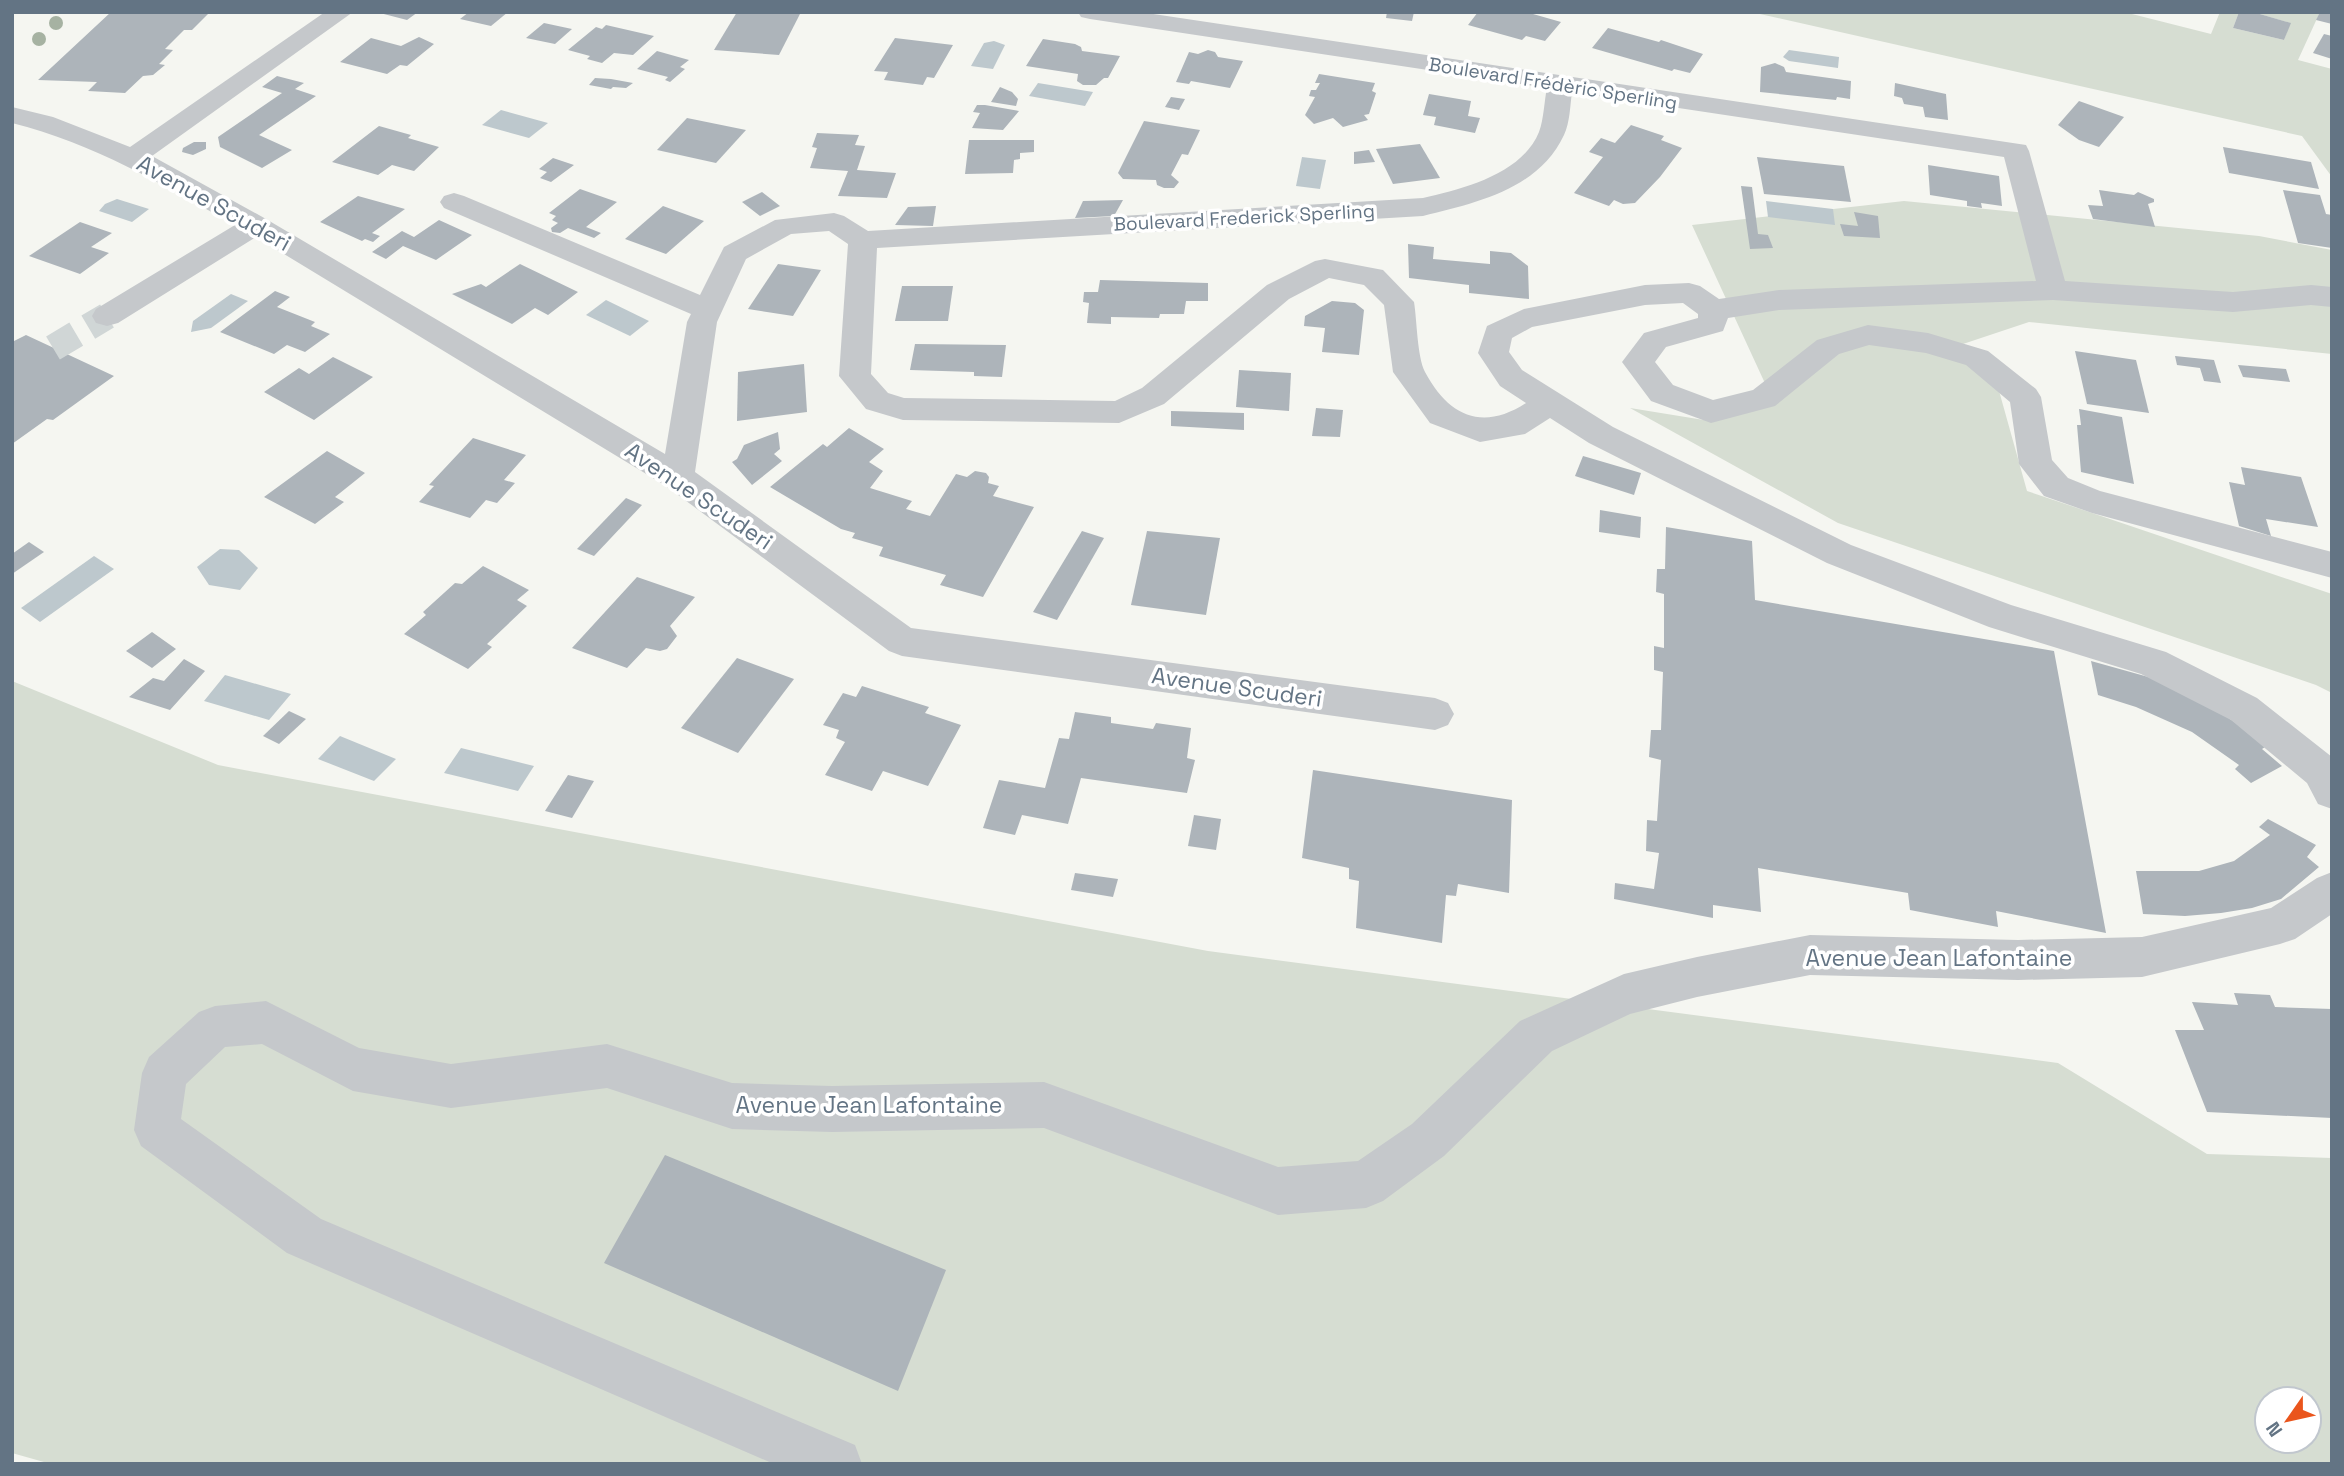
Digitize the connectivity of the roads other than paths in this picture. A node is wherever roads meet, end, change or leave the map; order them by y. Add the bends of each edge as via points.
1 (341, 12) edge
2 (1090, 12) edge
3 (1560, 85) junction
4 (12, 115) edge
5 (133, 157) junction
6 (454, 202) dead end
7 (256, 225) junction
8 (863, 240) junction
9 (2053, 290) junction
10 (2332, 297) edge
11 (708, 310) junction
12 (1714, 310) junction
13 (107, 316) tunnel mouth
14 (1548, 404) junction
15 (678, 477) junction
16 (2332, 565) edge
17 (1435, 714) dead end
18 (2332, 792) edge
19 (2332, 891) edge
20 (836, 1464) edge

1 - 5 street
2 - 3 street, Boulevard Frédèric Sperling
3 - 8 street, Boulevard Frederick Sperling via 1550,137 1524,169 1475,195 1423,207
3 - 9 street, Boulevard Frédèric Sperling via 2017,151
4 - 5 street, Avenue Scuderi via 44,122
5 - 7 street, Avenue Scuderi
6 - 11 street
7 - 13 street
7 - 15 street, Avenue Scuderi
8 - 11 street via 834,222 785,226 734,253
8 - 14 street via 856,376 877,401 903,409 1119,412 1153,396 1278,292 1325,268 1373,276 1399,302 1409,372 1441,415 1480,431 1514,426
9 - 10 street via 2233,302
9 - 12 street via 1779,300
11 - 15 street via 702,322
12 - 14 street via 1689,293 1645,295 1524,318 1498,333 1493,353 1511,378
12 - 16 street via 1712,324 1655,340 1638,362 1662,393 1710,412 1764,398 1828,347 1868,335 1928,343 1977,358 2025,397 2036,464 2056,487 2092,501
14 - 18 street via 1839,554 2002,617 2153,663 2244,709 2321,771
15 - 17 street, Avenue Scuderi via 902,640
19 - 20 street, Avenue Jean Lafontaine via 2280,925 2142,957 2018,960 1810,955 1624,995 1536,1036 1428,1140 1366,1184 1278,1191 1044,1105 732,1106 607,1066 451,1086 353,1069 266,1021 215,1027 165,1073 157,1130 304,1236

